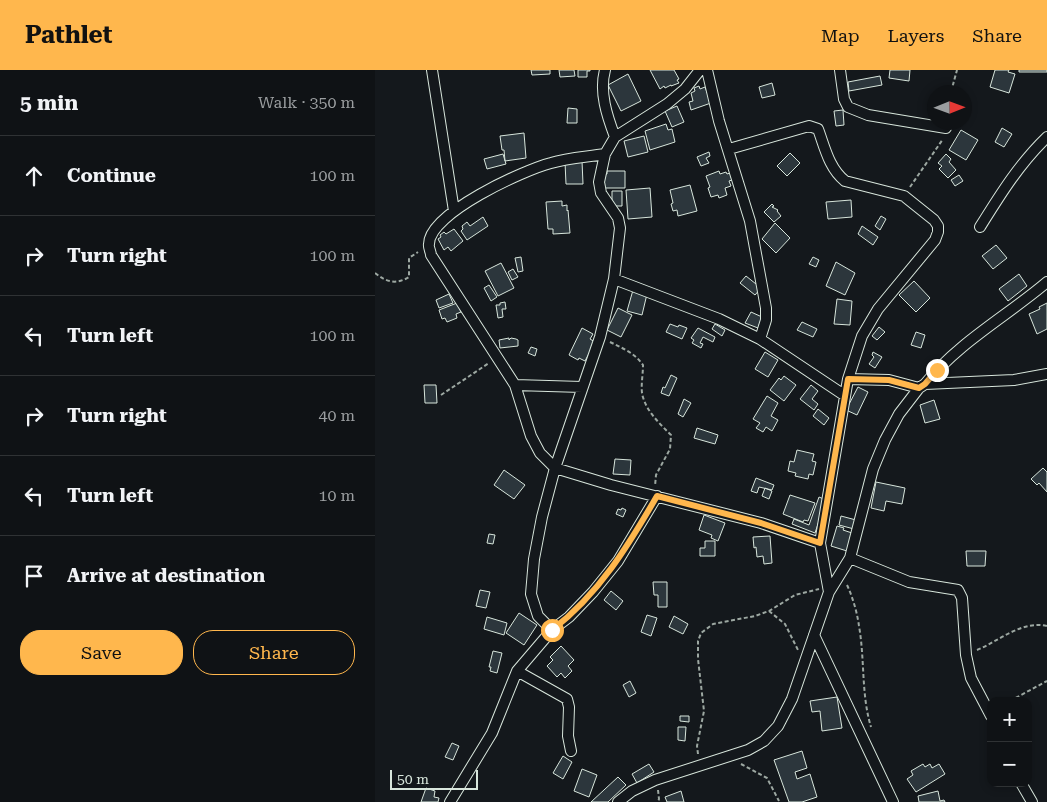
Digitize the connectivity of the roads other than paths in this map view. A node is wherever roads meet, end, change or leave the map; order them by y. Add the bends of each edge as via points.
1 (432, 70) edge
2 (605, 70) edge
3 (700, 70) edge
4 (707, 70) edge
5 (840, 70) edge
6 (927, 125) edge
7 (615, 137) junction
8 (1047, 137) edge
9 (729, 149) junction
10 (605, 154) junction
11 (455, 210) junction
12 (980, 228) dead end
13 (614, 279) junction
14 (1047, 282) edge
15 (760, 339) junction
16 (1047, 374) edge
17 (848, 379) junction
18 (515, 385) junction
19 (582, 386) junction
20 (922, 386) junction
21 (844, 395) junction
22 (555, 468) junction
23 (657, 496) junction
24 (820, 543) junction
25 (850, 558) junction
26 (829, 589) junction
27 (552, 630) junction
28 (814, 635) junction
29 (517, 671) junction
30 (987, 708) edge
31 (571, 751) dead end
32 (1023, 787) edge
33 (449, 802) edge
34 (618, 802) edge
35 (893, 802) edge
36 (1032, 802) edge

1 - 11 street
2 - 7 street via 602,83
3 - 7 street via 667,104
4 - 9 street
5 - 6 street via 848,107 869,115
7 - 10 street
8 - 12 street via 1011,176
9 - 15 street via 750,221 766,308
9 - 17 street via 809,126 818,129 837,175 845,181 903,196 935,220 938,226 935,240 878,309 861,336
10 - 11 street via 551,163 490,188
10 - 13 street via 599,182 601,192 618,218 619,228
11 - 18 street via 435,229 428,244 431,255
13 - 15 street via 719,319
13 - 19 street via 600,337
14 - 20 street via 960,348
15 - 21 street
16 - 20 street via 1013,380
17 - 20 street via 889,380
17 - 21 street
18 - 19 street
18 - 22 street via 531,436 540,453
19 - 22 street
20 - 25 street via 899,414 873,469
21 - 24 street
22 - 23 street via 611,486
22 - 27 street via 542,517 531,594 538,616
23 - 24 street via 761,523
23 - 27 street via 608,573 569,617
24 - 26 street
25 - 26 street
25 - 30 street via 909,582 958,590 963,598 966,655 971,678
26 - 28 street
27 - 29 street
28 - 34 street via 792,699 777,726 763,741 748,750 655,780
28 - 35 street
29 - 31 street via 567,699
29 - 33 street via 492,733
32 - 36 street

